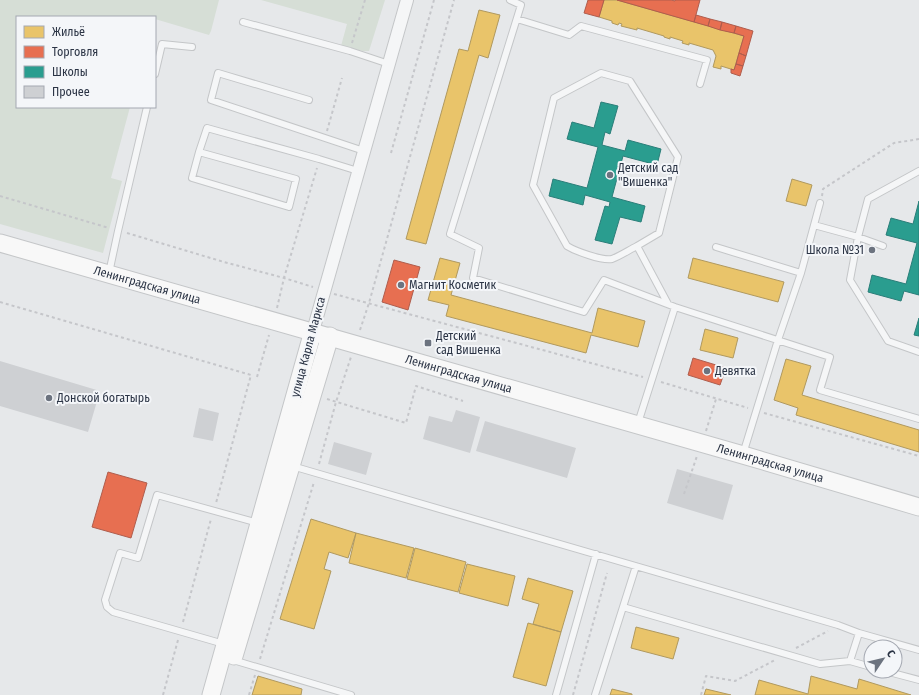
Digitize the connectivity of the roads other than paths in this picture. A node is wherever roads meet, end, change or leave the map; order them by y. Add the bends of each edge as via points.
1 (407, 0) edge
2 (510, 0) edge
3 (517, 19) junction
4 (243, 22) dead end
5 (192, 47) dead end
6 (389, 64) junction
7 (156, 70) edge
8 (700, 84) dead end
9 (309, 100) dead end
10 (147, 108) edge
11 (364, 151) junction
12 (199, 152) junction
13 (358, 171) junction
14 (919, 172) edge
15 (820, 203) road end
16 (814, 224) junction
17 (858, 237) junction
18 (0, 242) edge
19 (637, 246) junction
20 (883, 246) dead end
21 (716, 247) dead end
22 (109, 273) junction
23 (801, 273) junction
24 (668, 304) junction
25 (675, 307) junction
26 (274, 320) junction
27 (312, 331) junction
28 (329, 336) junction
29 (778, 340) junction
30 (356, 344) junction
31 (919, 352) edge
32 (919, 419) edge
33 (637, 424) junction
34 (743, 454) junction
35 (291, 466) junction
36 (919, 503) edge
37 (919, 507) edge
38 (259, 524) junction
39 (596, 554) junction
40 (636, 566) junction
41 (623, 607) junction
42 (859, 634) junction
43 (225, 644) junction
44 (919, 650) edge
45 (233, 660) junction
46 (850, 661) junction
47 (863, 665) edge
48 (903, 676) edge
49 (919, 680) edge
50 (211, 695) edge
51 (223, 695) edge
52 (351, 695) edge
53 (556, 695) edge
54 (595, 695) edge

1 - 6 street, улица Карла Маркса
2 - 3 lane via 521,4
3 - 8 lane via 569,35 581,26 707,60
3 - 24 lane via 450,234 479,248 474,278 584,312 604,280
4 - 6 lane
5 - 7 lane via 162,44
6 - 11 street, улица Карла Маркса
9 - 11 lane via 218,72 211,100
10 - 22 lane
11 - 13 street, улица Карла Маркса
12 - 12 lane via 296,179 289,207 192,178
12 - 13 lane via 207,128
13 - 27 street, улица Карла Маркса
14 - 17 lane via 868,199
15 - 16 lane
16 - 17 lane
16 - 23 lane
17 - 20 lane
17 - 31 lane via 850,280 888,341
18 - 22 street, Ленинградская улица
18 - 26 street
19 - 19 lane via 612,259 604,259 566,246 533,185 554,98 600,73 630,81 678,157 659,234
19 - 24 lane
21 - 23 lane
22 - 26 street, Ленинградская улица
23 - 29 lane
24 - 25 lane
25 - 29 lane
25 - 33 lane
26 - 27 street, Ленинградская улица
27 - 28 street, Ленинградская улица
27 - 38 street, улица Карла Маркса
28 - 30 street, Ленинградская улица
28 - 35 street, улица Карла Маркса
29 - 32 lane via 830,356 820,390
29 - 34 lane
30 - 33 street, Ленинградская улица
30 - 34 street
33 - 34 street, Ленинградская улица
34 - 36 street, Ленинградская улица
34 - 37 street
35 - 39 lane
35 - 45 street, улица Карла Маркса
38 - 43 street, улица Карла Маркса
38 - 43 lane via 157,495 138,558 120,553 105,600 107,608 113,612
39 - 40 lane
39 - 53 lane
40 - 41 lane
40 - 42 lane via 838,625
41 - 46 lane via 820,664
41 - 54 lane
42 - 44 lane
42 - 46 lane
43 - 50 street, улица Карла Маркса
45 - 51 street, улица Карла Маркса
45 - 52 lane
46 - 47 lane
48 - 49 lane

